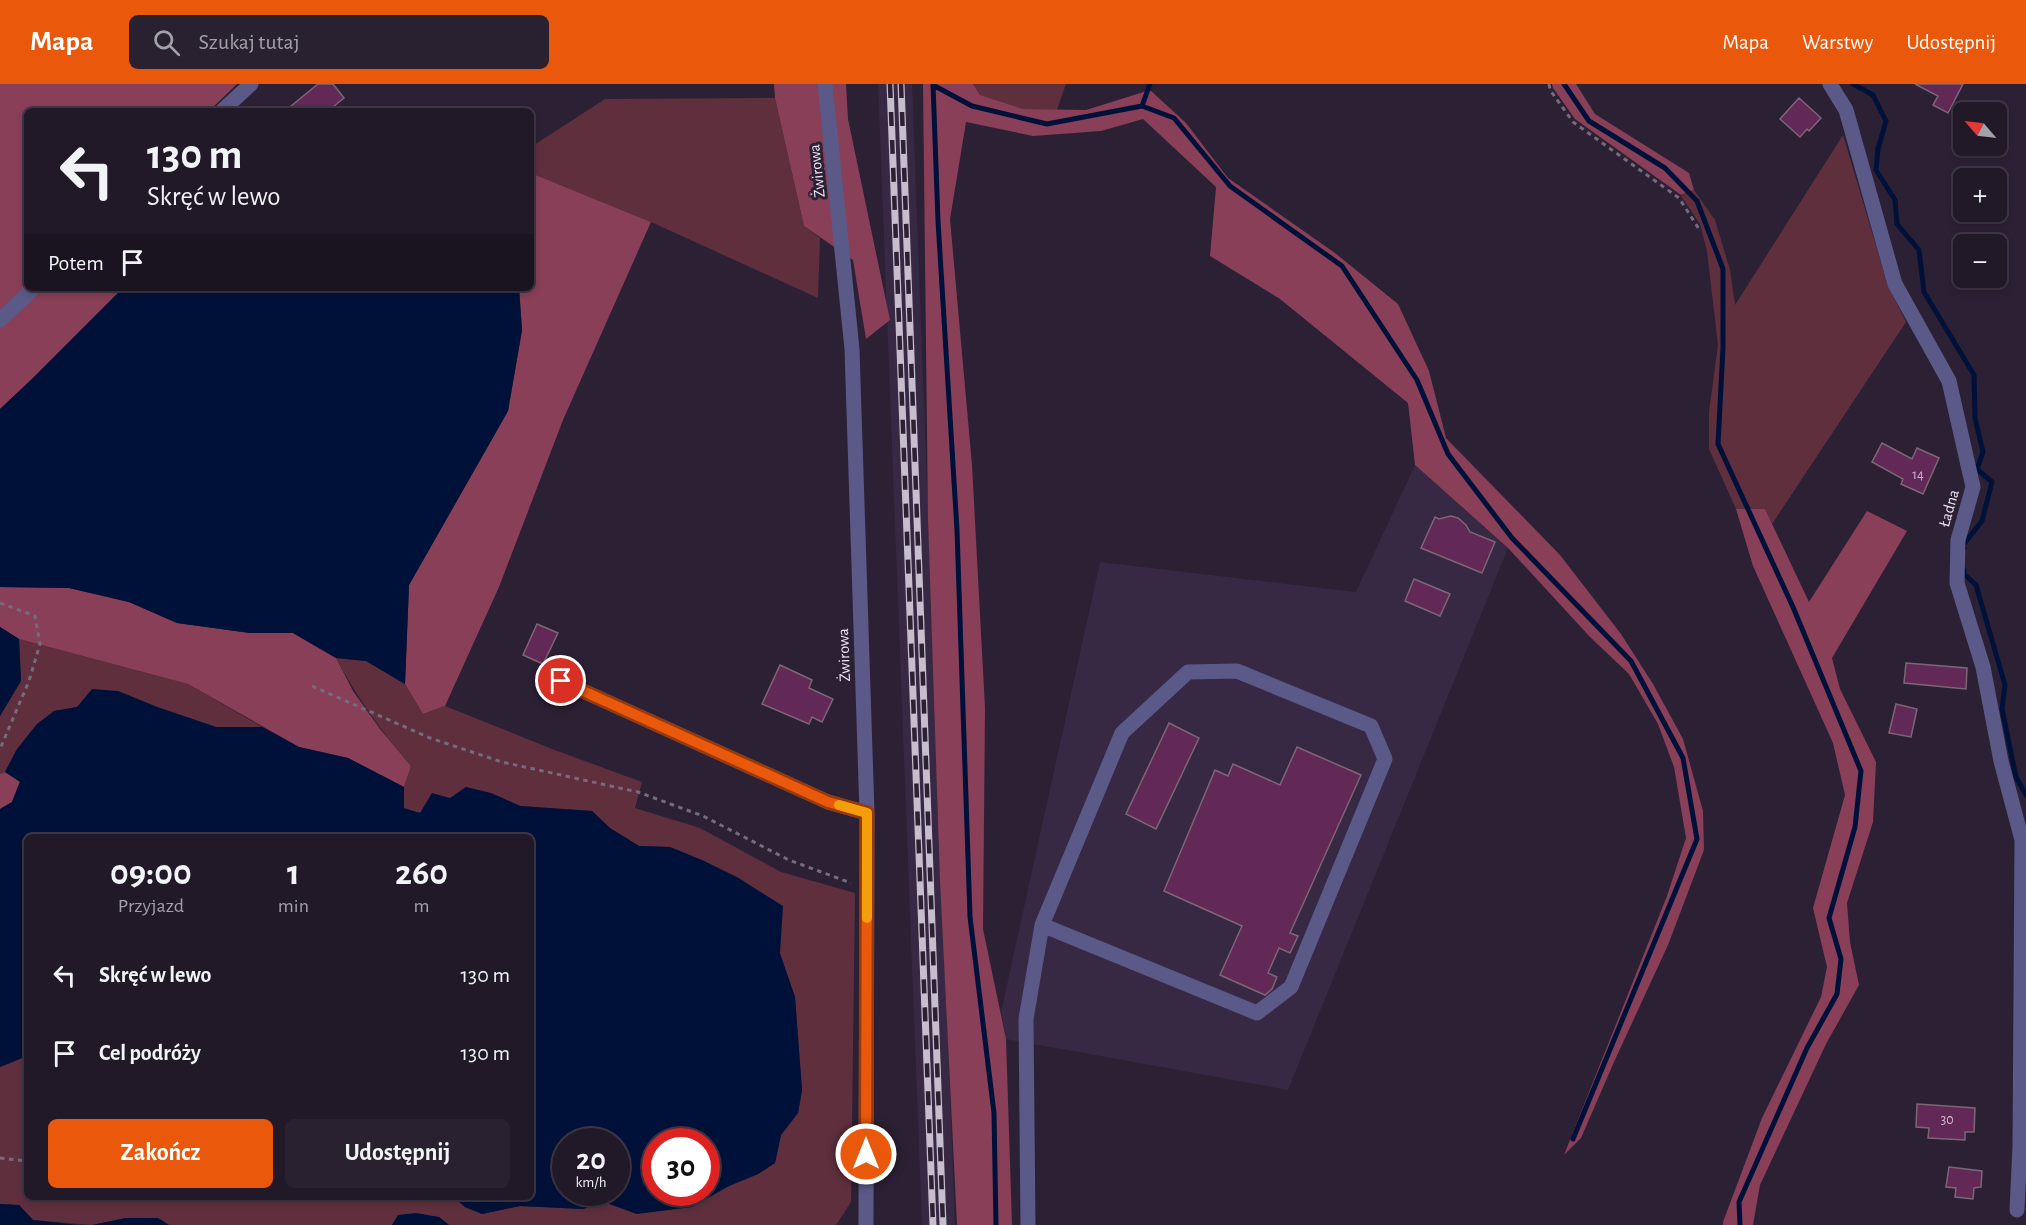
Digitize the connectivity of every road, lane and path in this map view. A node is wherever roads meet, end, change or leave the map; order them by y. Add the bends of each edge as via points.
1 (251, 84) edge
2 (825, 84) edge
3 (1549, 84) edge
4 (1830, 84) edge
5 (225, 108) edge
6 (1699, 229) dead end
7 (31, 291) edge
8 (0, 320) edge
9 (0, 603) edge
10 (561, 681) dead end
11 (312, 686) dead end
12 (0, 749) edge
13 (867, 813) junction
14 (867, 888) junction
15 (1042, 926) junction
16 (0, 1158) edge
17 (24, 1161) edge
18 (2017, 1210) dead end
19 (866, 1225) edge
20 (1028, 1225) edge

1 - 5 street
2 - 13 street, Żwirowa via 852,349
3 - 6 path via 1573,122 1678,198
4 - 18 street, Ładna via 1846,110 1895,284 1949,381 1973,487 1958,540 1957,582 1983,667 2022,840
7 - 8 street
9 - 12 path via 35,616 40,644
10 - 13 street via 828,802
11 - 14 path via 430,738 502,762 638,792 703,816 789,860
13 - 14 street, Żwirowa
14 - 19 street, Żwirowa
15 - 15 street via 1257,1013 1290,987 1385,759 1371,726 1237,671 1188,672 1122,733
15 - 20 street via 1026,1019
16 - 17 path

